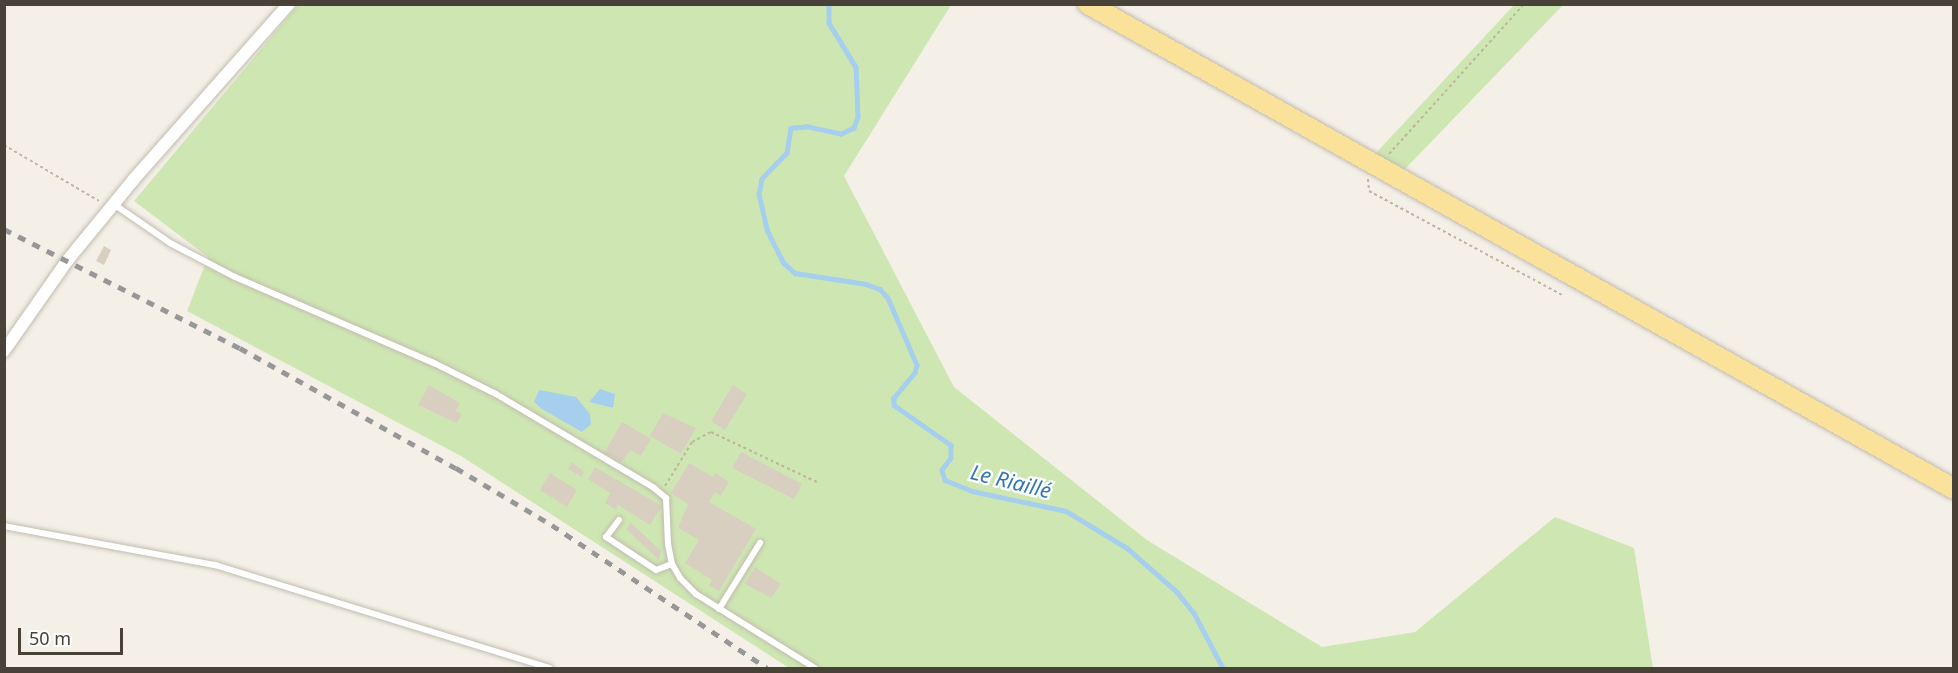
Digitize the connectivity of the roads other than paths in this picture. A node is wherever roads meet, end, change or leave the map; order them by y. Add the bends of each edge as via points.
1 (289, 4) edge
2 (1088, 4) edge
3 (113, 207) junction
4 (4, 351) edge
5 (1953, 489) edge
6 (619, 519) dead end
7 (4, 526) edge
8 (760, 543) dead end
9 (672, 564) junction
10 (719, 609) junction
11 (549, 669) edge
12 (815, 669) edge

1 - 3 street
2 - 5 main road
3 - 4 street via 67,261
3 - 9 lane via 235,277 496,394 661,494 669,510
6 - 9 lane via 606,537 656,570
7 - 11 lane via 215,565
8 - 10 lane
9 - 10 lane via 696,594
10 - 12 lane

